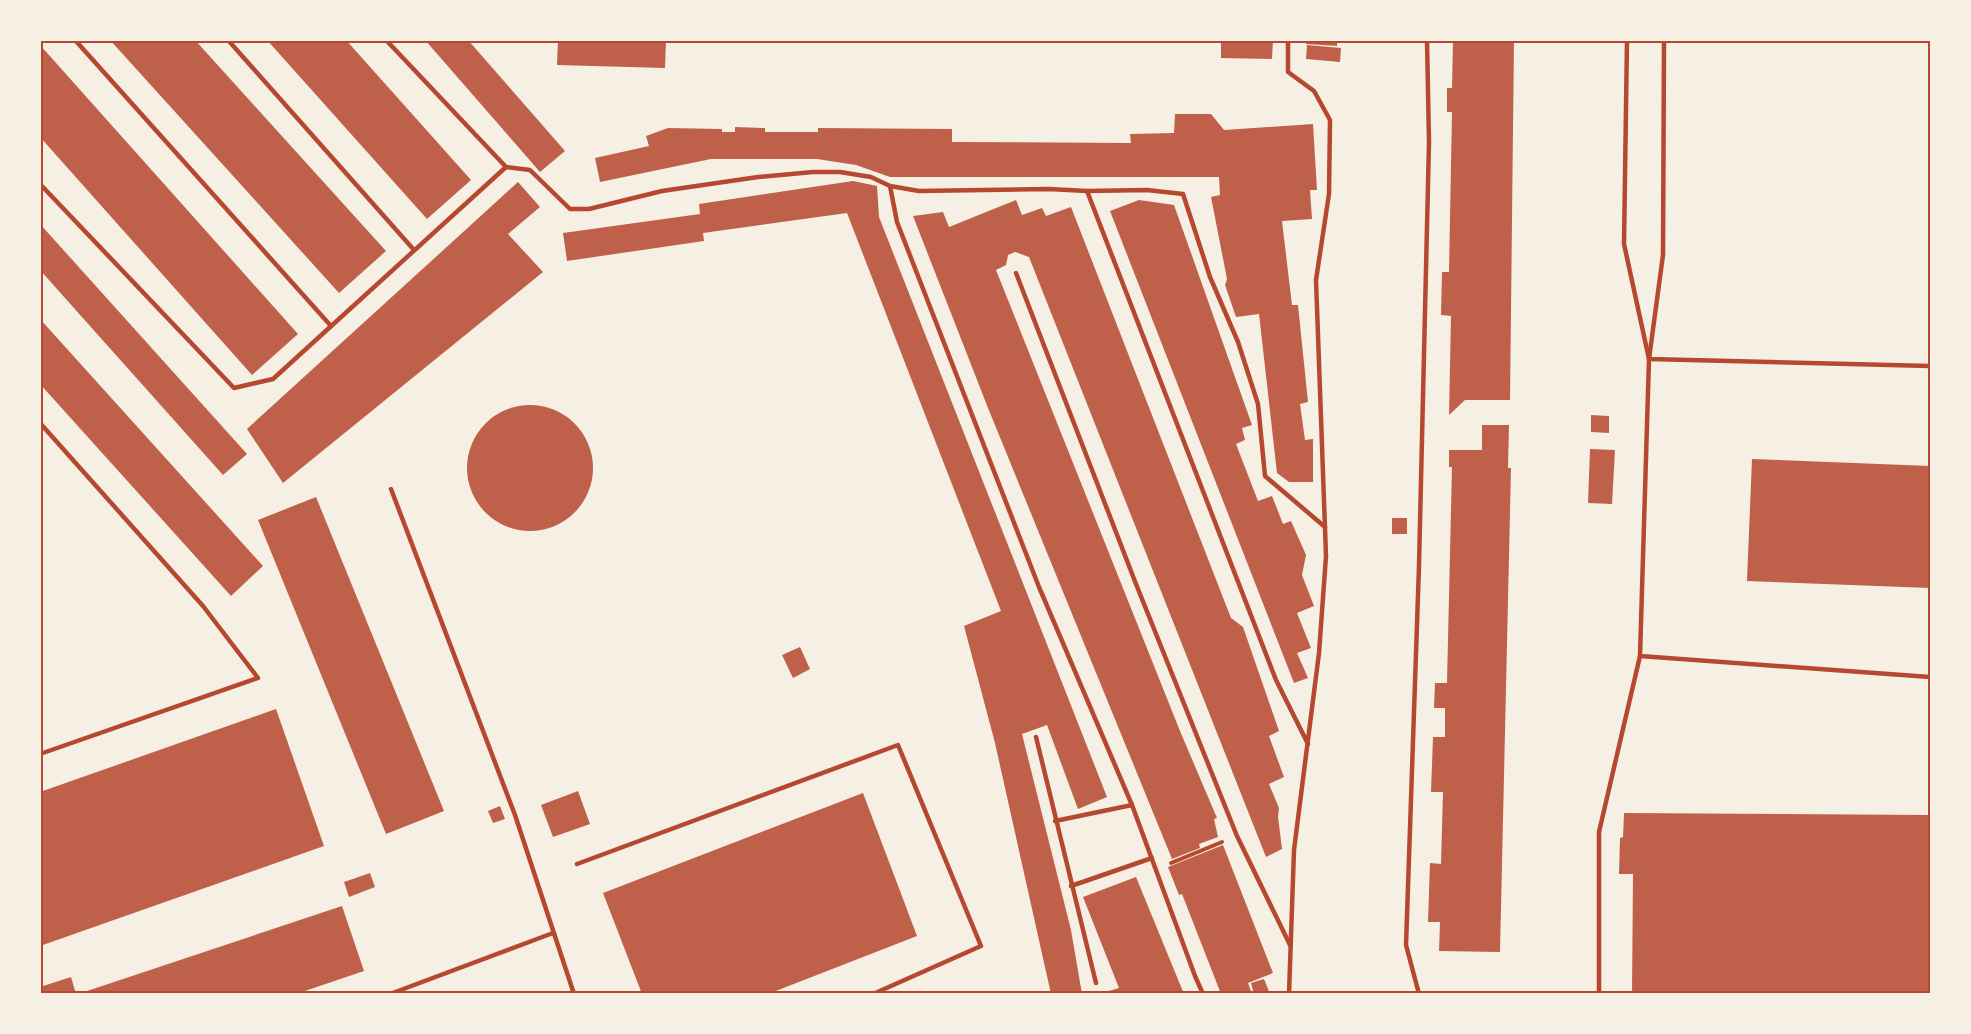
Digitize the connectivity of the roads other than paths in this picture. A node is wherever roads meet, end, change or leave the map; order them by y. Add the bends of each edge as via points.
1 (75, 40) edge
2 (228, 40) edge
3 (386, 40) edge
4 (1288, 40) edge
5 (1427, 40) edge
6 (1627, 40) edge
7 (1664, 40) edge
8 (506, 167) junction
9 (40, 184) edge
10 (890, 186) junction
11 (1087, 191) junction
12 (414, 250) junction
13 (1016, 273) dead end
14 (331, 326) junction
15 (1649, 359) junction
16 (1930, 366) edge
17 (41, 425) edge
18 (391, 489) dead end
19 (1325, 527) junction
20 (1640, 656) junction
21 (1930, 677) edge
22 (1036, 737) dead end
23 (1308, 744) junction
24 (40, 754) edge
25 (1132, 805) junction
26 (1055, 821) junction
27 (1152, 858) junction
28 (577, 864) dead end
29 (1071, 886) junction
30 (553, 933) junction
31 (1291, 948) junction
32 (1096, 983) dead end
33 (390, 993) edge
34 (574, 993) edge
35 (873, 993) edge
36 (1203, 993) edge
37 (1289, 993) edge
38 (1419, 993) edge
39 (1599, 993) edge

1 - 14 lane
2 - 12 lane
3 - 8 lane
4 - 19 lane via 1288,72 1314,91 1330,120 1329,194 1316,280
5 - 38 lane via 1429,142 1406,945
6 - 15 lane via 1624,244
7 - 15 lane via 1663,255
8 - 10 lane via 530,170 570,209 589,209 662,191 813,172 871,177
8 - 12 lane
9 - 14 lane via 234,388 273,379
10 - 11 lane via 919,191
10 - 25 lane via 897,222 1039,587
11 - 19 lane via 1183,194 1258,404 1265,476
11 - 23 lane via 1276,680
12 - 14 lane
13 - 31 lane via 1237,836
15 - 16 lane
15 - 20 lane
17 - 24 lane via 203,606 258,678
18 - 30 lane via 515,815
19 - 23 lane via 1320,653
20 - 21 lane
20 - 39 lane via 1599,832
22 - 26 lane
23 - 31 lane via 1294,850
25 - 26 lane
25 - 27 lane
26 - 29 lane
27 - 29 lane
27 - 36 lane
28 - 35 lane via 898,745 981,946
29 - 32 lane
30 - 33 lane
30 - 34 lane
31 - 37 lane

